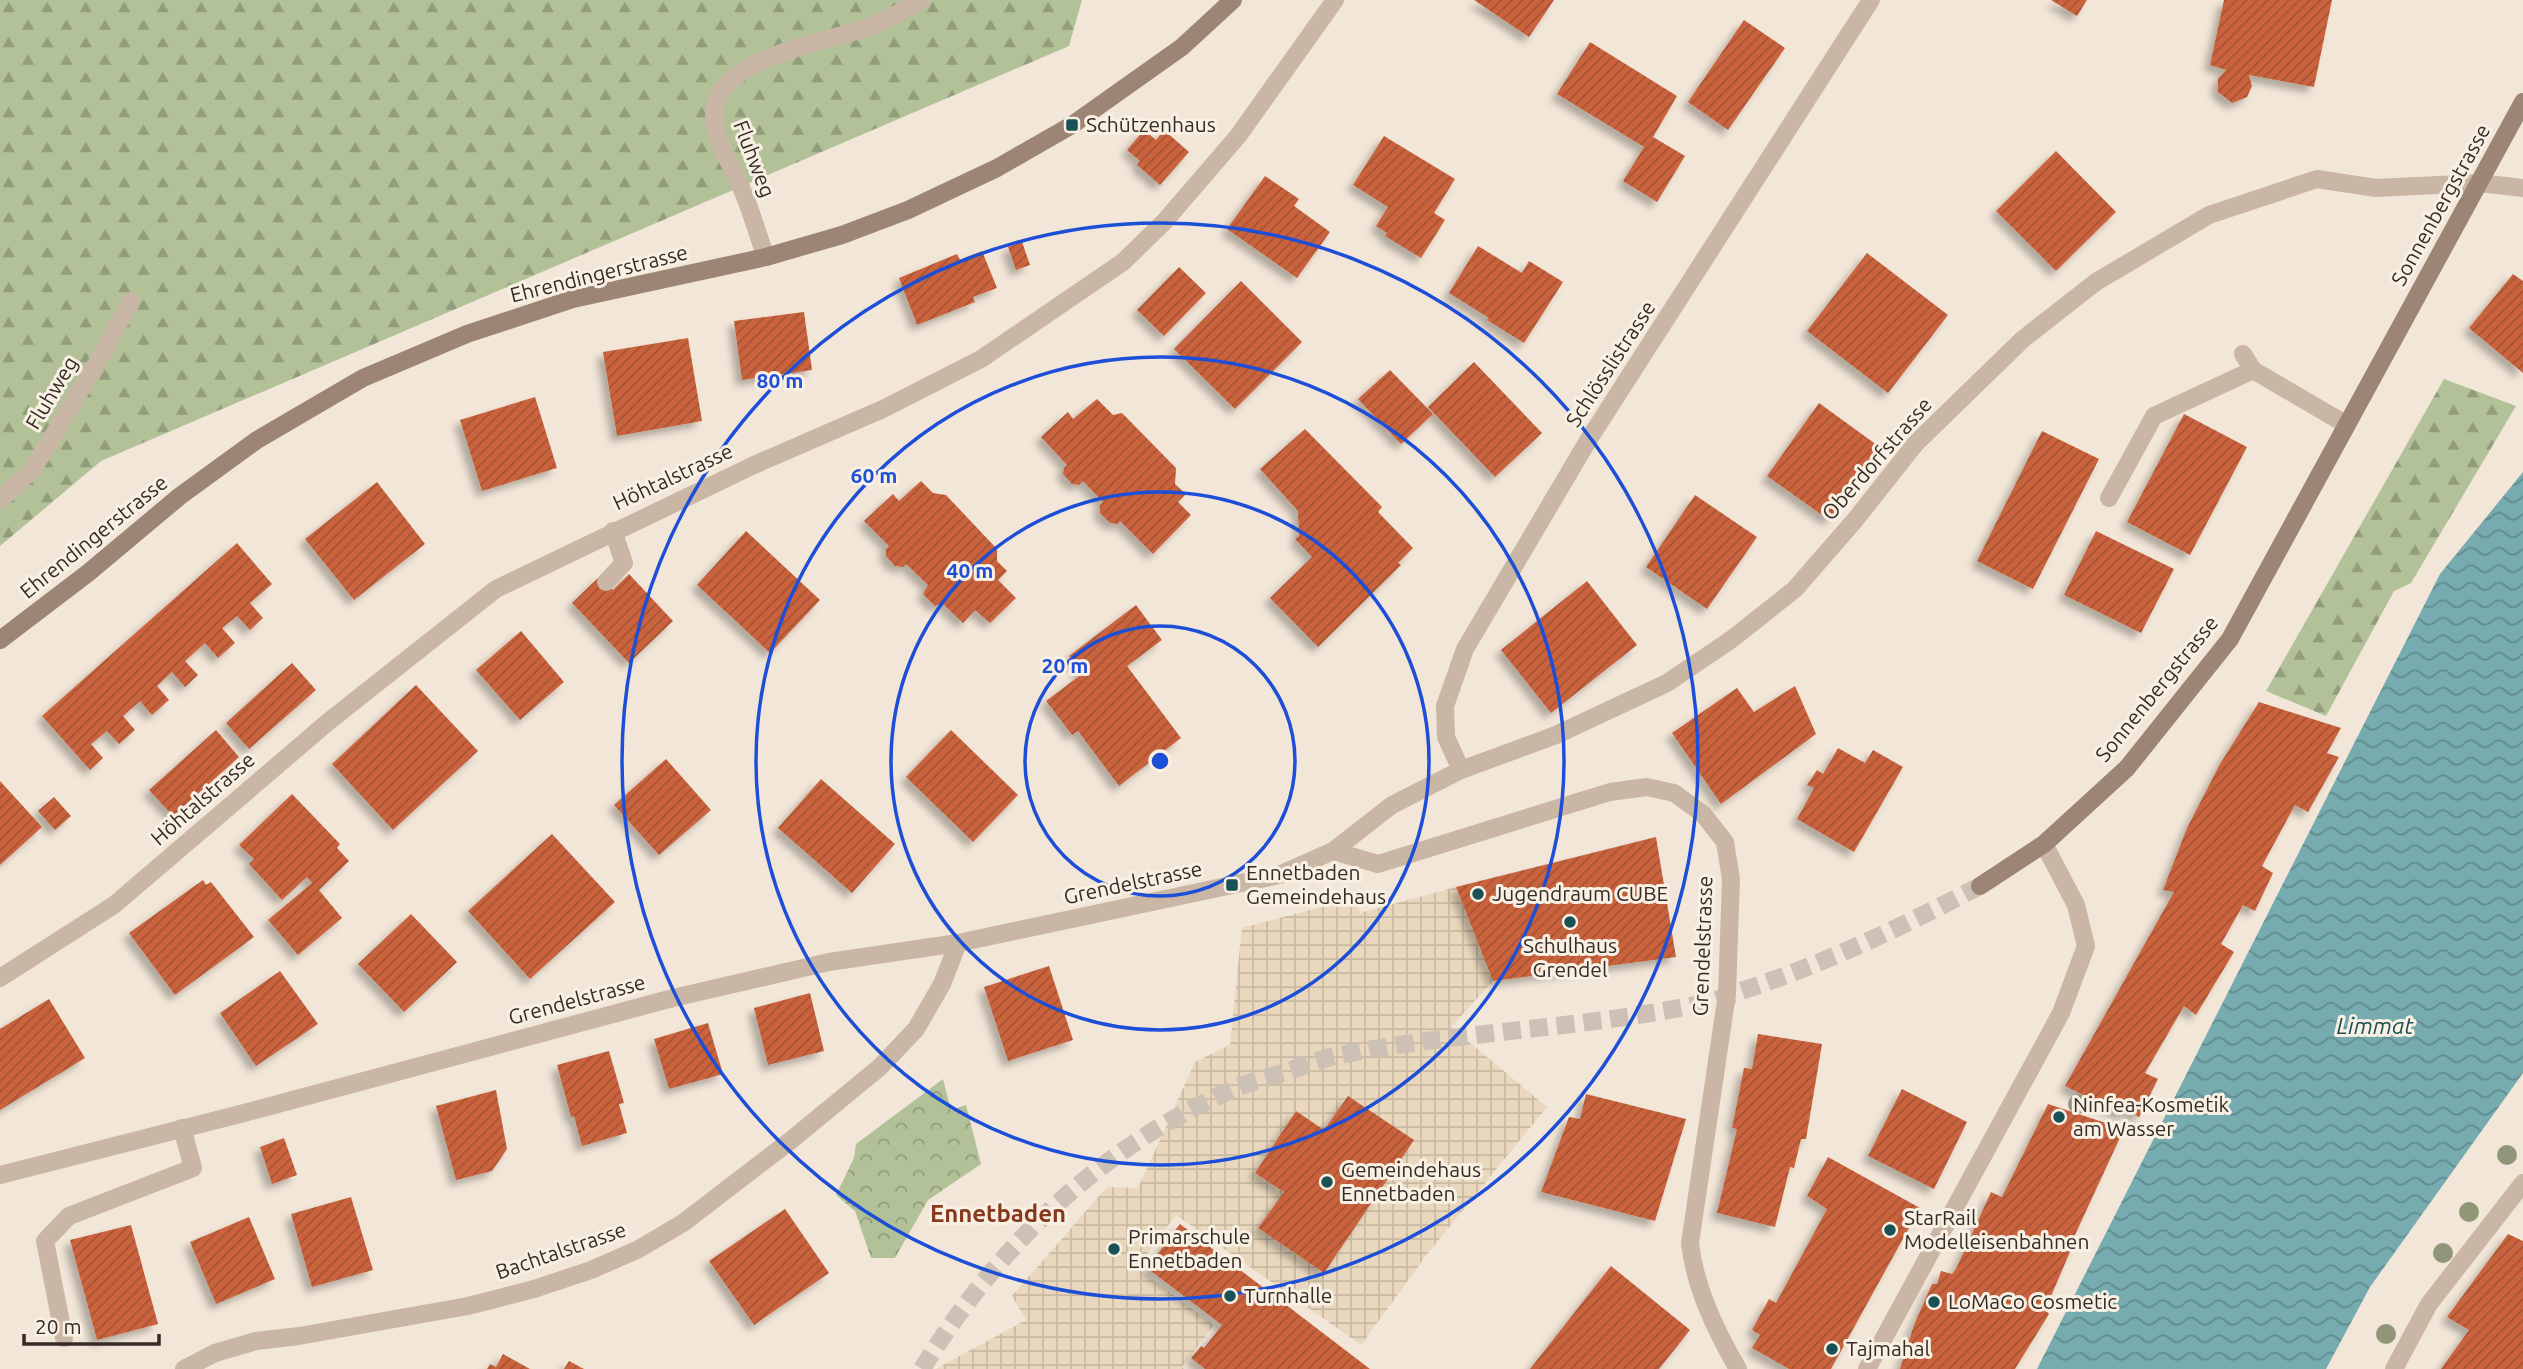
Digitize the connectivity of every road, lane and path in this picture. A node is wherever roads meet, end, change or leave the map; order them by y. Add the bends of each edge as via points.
1 (922, 0) edge
2 (1233, 0) edge
3 (1335, 0) edge
4 (1871, 0) edge
5 (2523, 102) edge
6 (2479, 183) junction
7 (2523, 188) edge
8 (766, 257) junction
9 (131, 301) dead end
10 (2243, 354) dead end
11 (2253, 370) junction
12 (2347, 425) junction
13 (2109, 498) dead end
14 (0, 500) edge
15 (613, 531) junction
16 (606, 582) dead end
17 (0, 640) edge
18 (1461, 770) junction
19 (2044, 844) junction
20 (1333, 851) junction
21 (1980, 886) tunnel mouth
22 (958, 943) junction
23 (0, 978) edge
24 (182, 1128) junction
25 (0, 1175) edge
26 (2523, 1183) edge
27 (64, 1338) dead end
28 (184, 1369) edge
29 (1738, 1369) edge
30 (1867, 1369) edge
31 (2394, 1369) edge

1 - 8 street, Fluhweg via 876,24 763,60 732,77 718,94 714,117 721,142
2 - 8 main road, Ehrendingerstrasse via 1182,47 1125,89 997,169 908,210
3 - 15 street, Höhtalstrasse via 1238,136 1123,262 981,359 883,409
4 - 18 street, Schlösslistrasse via 1589,439 1465,649 1445,706 1446,737
5 - 6 main road, Sonnenbergstrasse
6 - 7 street, Oberdorfstrasse
6 - 12 main road, Sonnenbergstrasse
6 - 18 street, Oberdorfstrasse via 2376,188 2317,179 2209,215 2096,282 2023,339 1916,443 1795,589 1732,639 1667,683 1556,735
8 - 17 main road, Ehrendingerstrasse via 573,299 467,334 363,378 257,440
9 - 14 street, Fluhweg via 33,469
10 - 11 street
11 - 12 street
11 - 13 street via 2154,416
12 - 19 main road, Sonnenbergstrasse via 2230,639 2127,768
15 - 16 street via 624,564
15 - 23 street, Höhtalstrasse via 496,589 328,722 114,905
18 - 20 street, Oberdorfstrasse via 1392,805
19 - 21 main road, Sonnenbergstrasse
19 - 30 street via 2076,905 2086,946 2061,1013
20 - 22 street, Grendelstrasse via 1279,875
20 - 29 street, Grendelstrasse via 1378,864 1610,792 1647,788 1674,793 1703,814 1725,842 1731,879 1727,994 1690,1244 1714,1324
22 - 24 street, Grendelstrasse via 829,962 673,998
22 - 28 street, Bachtalstrasse via 942,984 916,1029 880,1067 683,1223 637,1250 534,1289 468,1306 256,1341 215,1353
24 - 25 street, Grendelstrasse
24 - 27 street via 193,1168 69,1216 45,1241
26 - 31 street via 2429,1304

